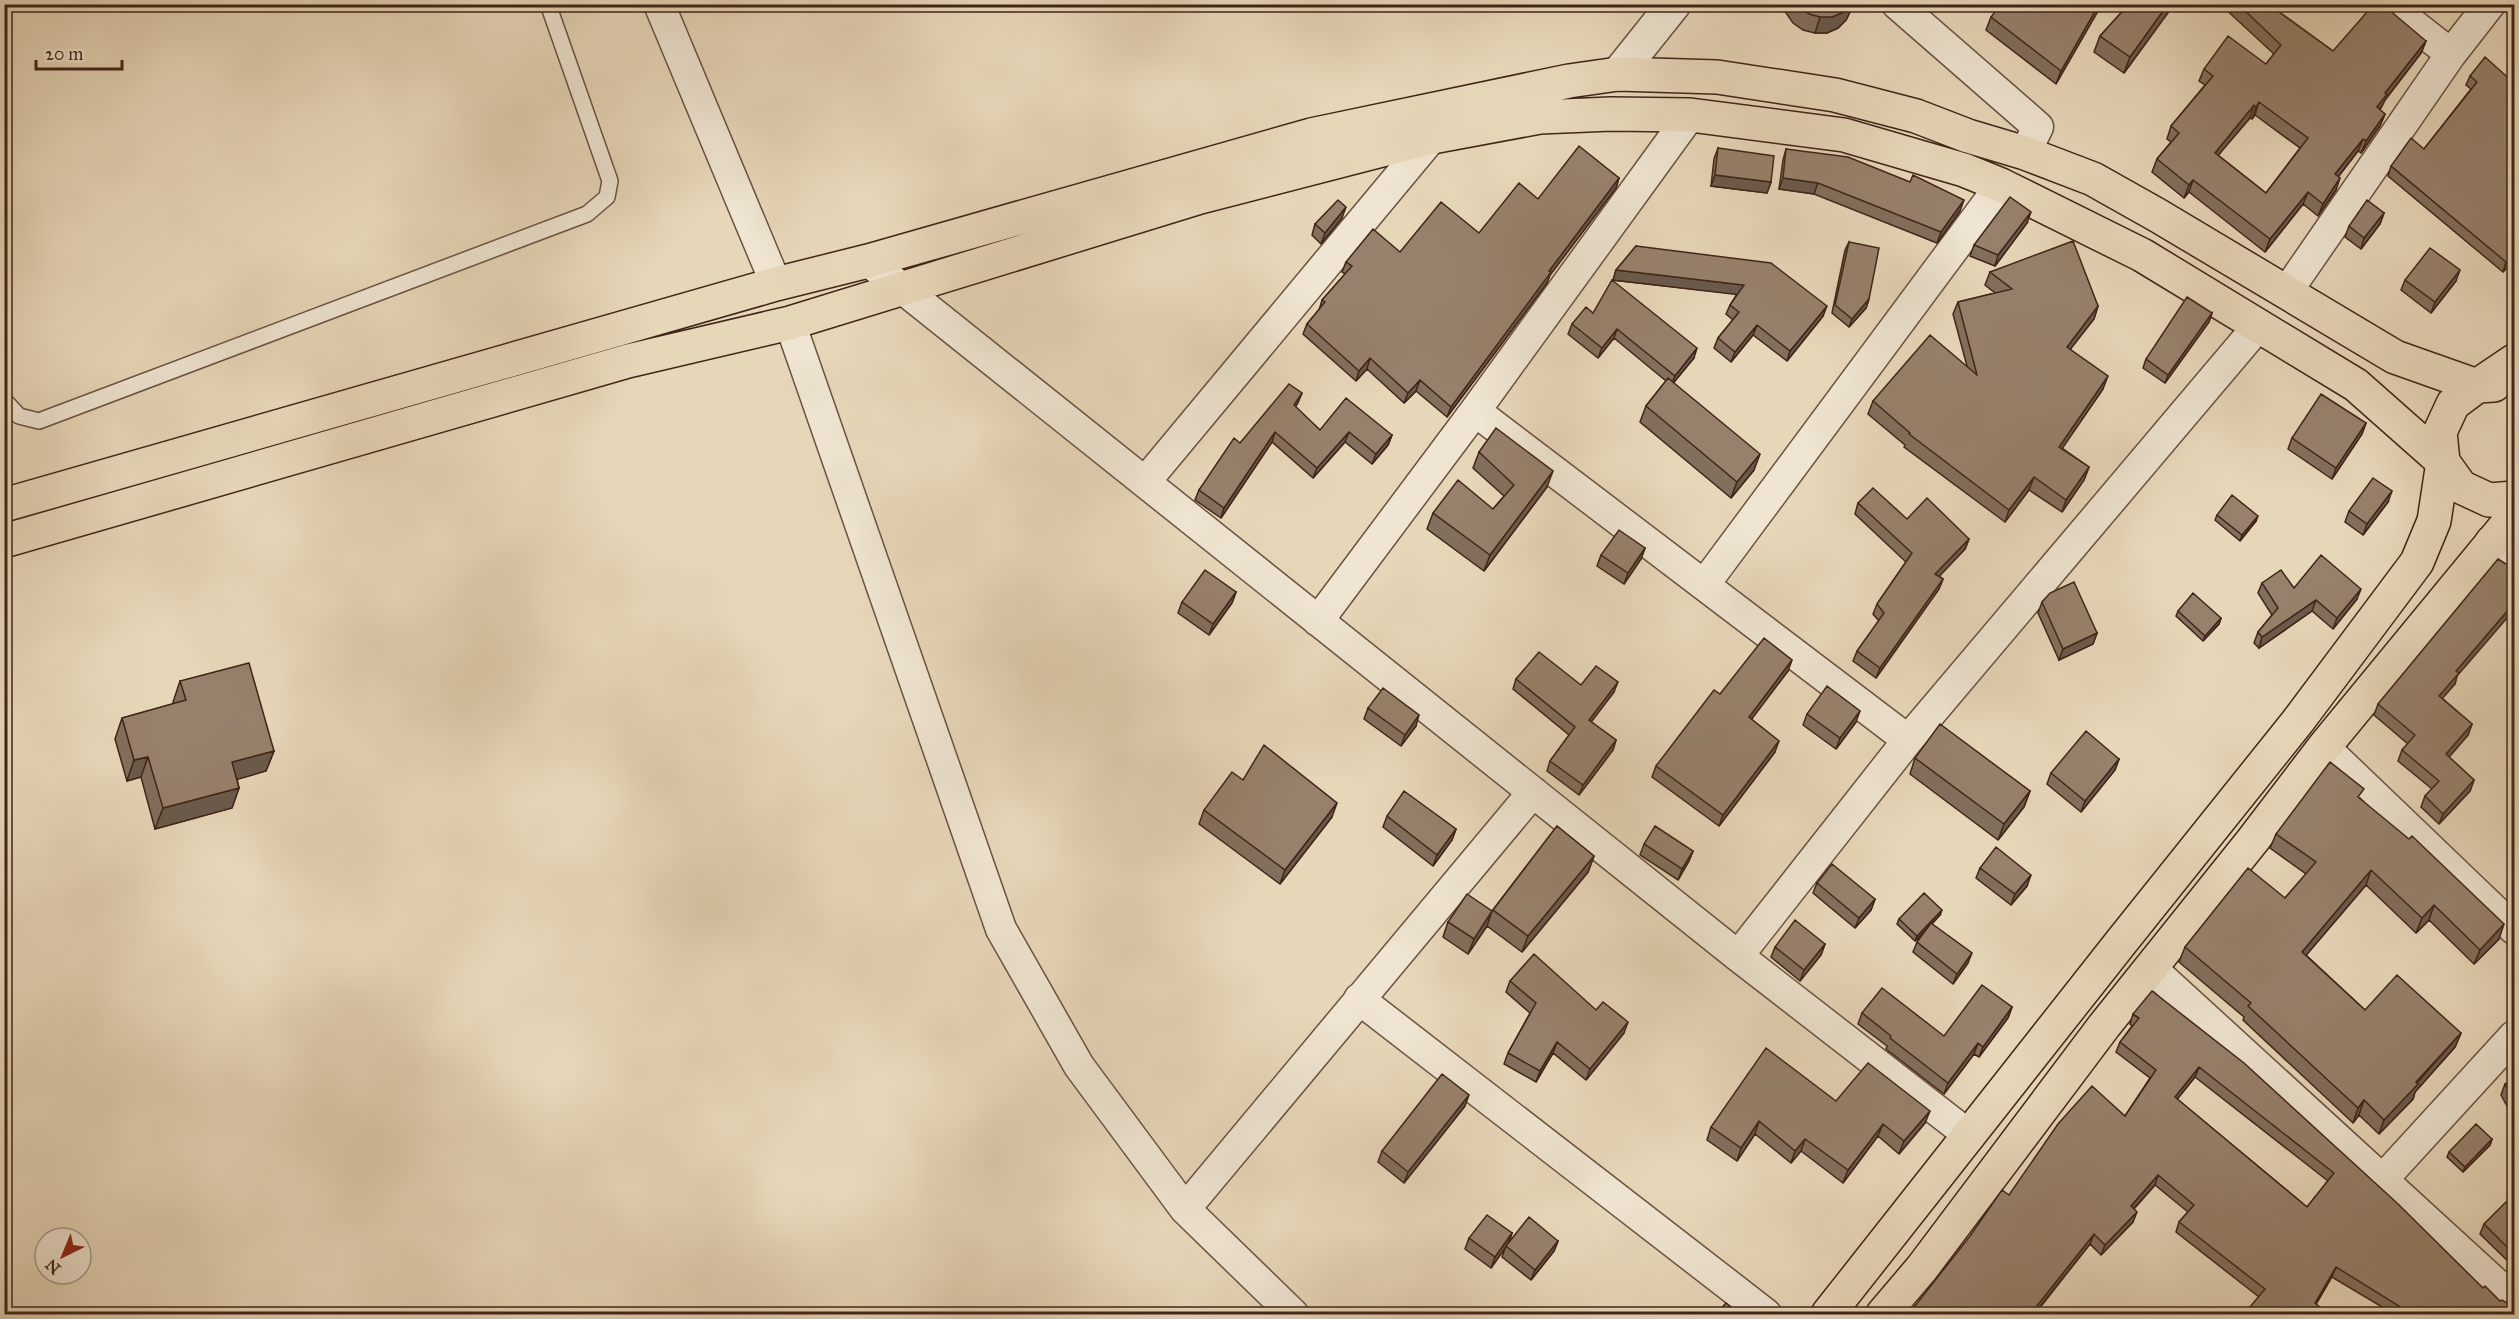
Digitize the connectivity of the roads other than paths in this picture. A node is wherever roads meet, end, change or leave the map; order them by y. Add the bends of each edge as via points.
1 (548, 4) edge
2 (659, 4) edge
3 (1674, 4) edge
4 (1897, 4) edge
5 (2387, 4) edge
6 (2490, 4) edge
7 (2451, 54) junction
8 (1618, 74) junction
9 (1690, 115) junction
10 (1432, 137) junction
11 (2025, 153) junction
12 (2001, 185) junction
13 (868, 261) junction
14 (776, 284) junction
15 (903, 290) junction
16 (2286, 293) junction
17 (790, 323) junction
18 (2259, 325) junction
19 (2514, 361) edge
20 (2477, 386) junction
21 (2514, 386) edge
22 (4, 400) edge
23 (1475, 411) junction
24 (2443, 462) junction
25 (1145, 482) junction
26 (2514, 498) edge
27 (4, 505) edge
28 (2514, 516) edge
29 (4, 541) edge
30 (2503, 552) edge
31 (1704, 585) junction
32 (1318, 621) junction
33 (1908, 740) junction
34 (2324, 747) junction
35 (1533, 792) junction
36 (2514, 929) edge
37 (1738, 956) junction
38 (2151, 968) junction
39 (1359, 999) junction
40 (2514, 1036) edge
41 (1970, 1136) junction
42 (2383, 1179) junction
43 (1185, 1209) junction
44 (2514, 1300) edge
45 (1293, 1314) edge
46 (1766, 1314) edge
47 (1828, 1314) edge
48 (1882, 1314) edge

1 - 22 lane via 610,181 607,197 588,214 39,421 19,416
2 - 14 street
3 - 8 street
4 - 11 street via 2038,127
5 - 7 street
6 - 7 street
7 - 16 street
8 - 11 main road via 1717,77 1835,94 1916,116
8 - 13 main road via 1311,135
9 - 10 main road via 1540,117
9 - 12 main road via 1844,135 1964,170
9 - 23 street
10 - 15 main road via 1200,197
10 - 25 street
11 - 16 main road via 2093,179
12 - 18 main road via 2142,255
12 - 31 street
13 - 14 main road
13 - 15 street
14 - 27 main road
15 - 17 main road
15 - 25 street
16 - 20 main road via 2395,357
17 - 29 main road via 617,364
17 - 43 street via 1001,929 1079,1066
18 - 24 main road via 2356,385
18 - 33 street
19 - 20 main road
20 - 21 main road
20 - 24 main road via 2452,404 2440,432
23 - 31 street
23 - 32 street
24 - 26 main road via 2461,487 2489,500
24 - 41 main road via 2434,521 2417,562 2298,722
25 - 32 street
28 - 30 main road
30 - 34 main road
31 - 33 street
32 - 35 street
33 - 37 street
34 - 36 street
34 - 38 main road
35 - 37 street
35 - 39 street
37 - 41 street
38 - 42 street
38 - 48 main road via 1922,1268
39 - 43 street
39 - 46 street
40 - 42 street
41 - 47 main road
42 - 44 street
43 - 45 street

